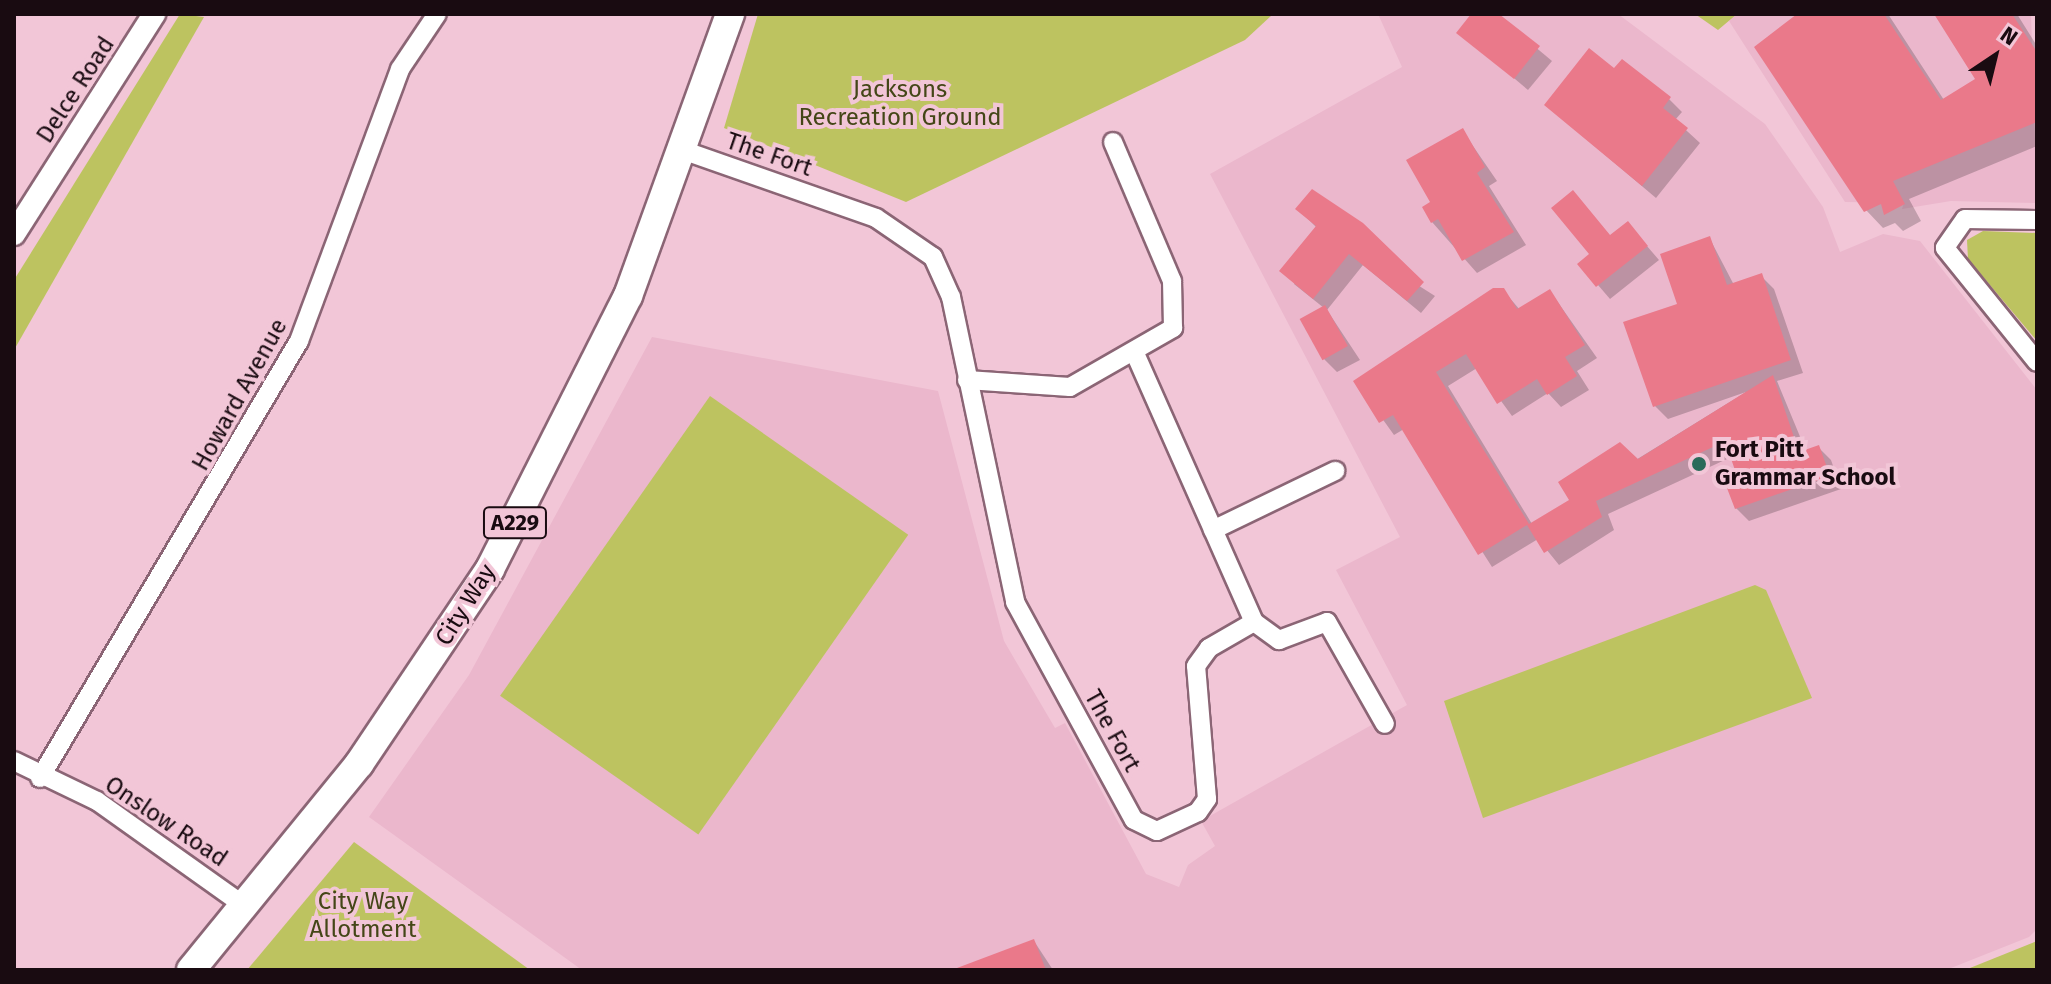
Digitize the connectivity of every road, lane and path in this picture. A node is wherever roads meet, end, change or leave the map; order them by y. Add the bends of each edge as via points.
1 (154, 14) edge
2 (437, 14) edge
3 (730, 14) edge
4 (1113, 142) dead end
5 (685, 151) junction
6 (2037, 220) edge
7 (14, 234) edge
8 (1135, 353) junction
9 (2037, 362) edge
10 (967, 380) junction
11 (1335, 471) dead end
12 (1213, 530) junction
13 (1254, 622) junction
14 (1385, 724) dead end
15 (14, 761) edge
16 (40, 778) junction
17 (245, 906) junction
18 (191, 970) edge

1 - 7 street, Delce Road
2 - 16 street, Howard Avenue via 400,69 299,341
3 - 5 main road, City Way / A229
4 - 8 street via 1175,293 1173,328
5 - 10 street, The Fort via 863,213 915,239 947,282
5 - 17 main road, City Way / A229 via 596,368 490,569 399,709
6 - 9 street via 1965,219 1945,248
8 - 10 street via 1068,388
8 - 12 street
10 - 13 street, The Fort via 1015,602 1142,828 1169,829 1205,806 1195,670 1209,648
11 - 12 street
12 - 13 street
13 - 14 street via 1279,640 1327,622
15 - 16 street, Onslow Road
16 - 17 street, Onslow Road via 97,801
17 - 18 main road, City Way / A229

